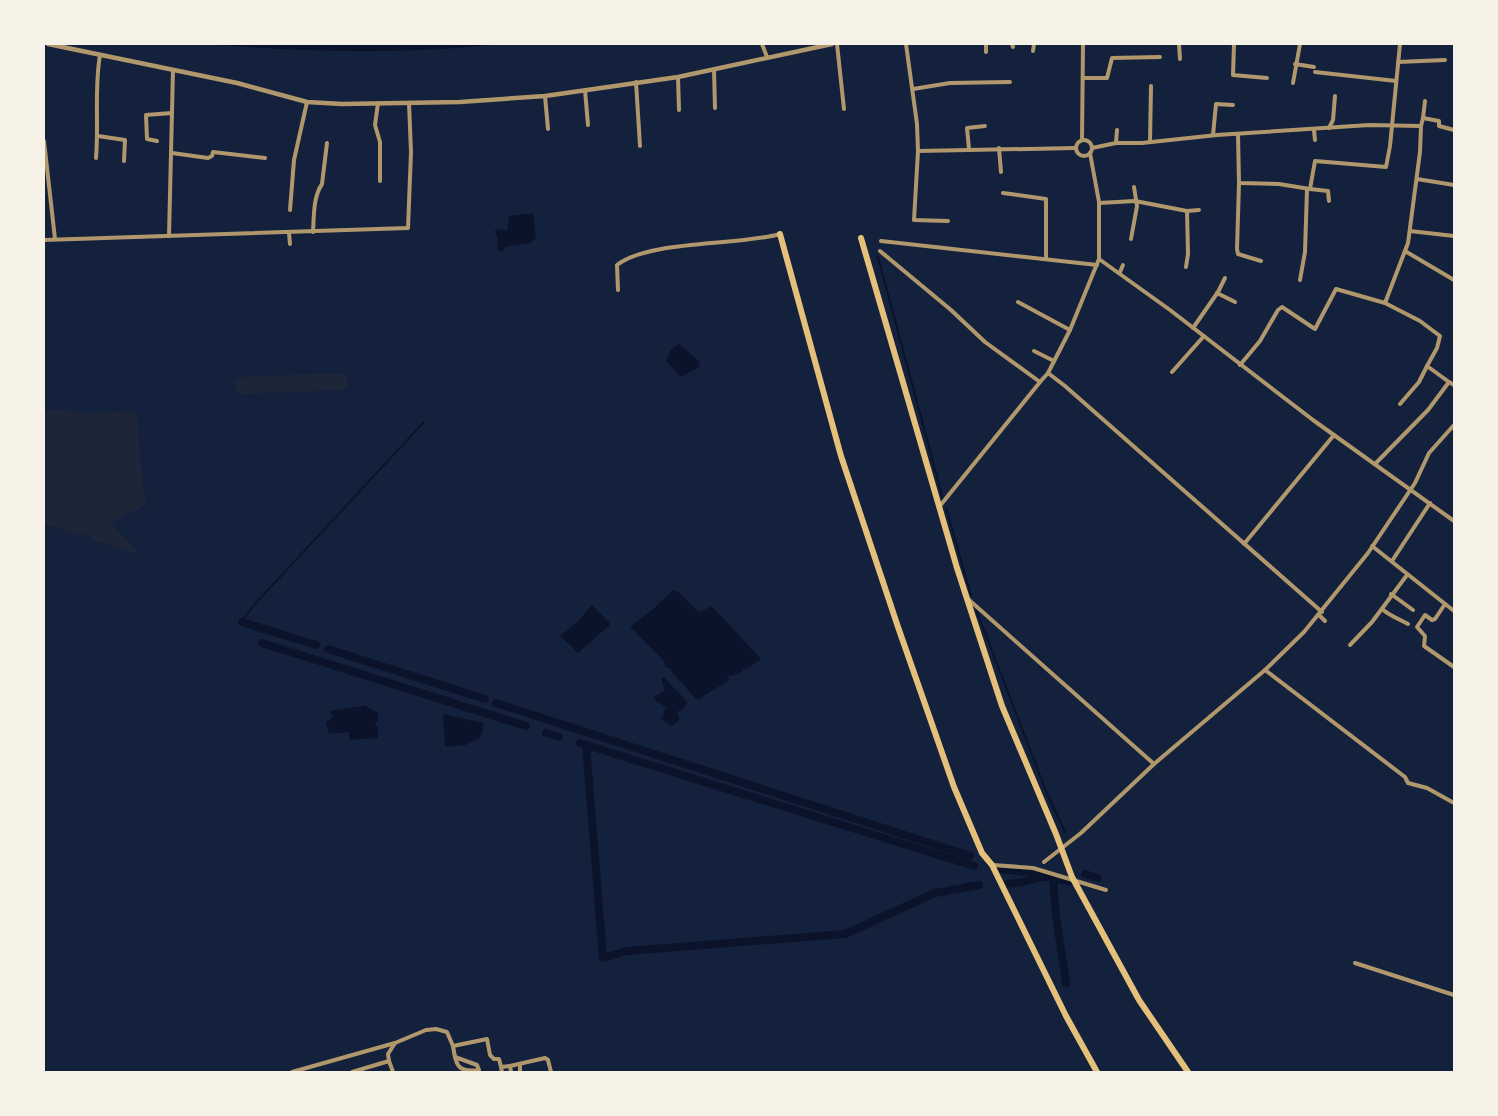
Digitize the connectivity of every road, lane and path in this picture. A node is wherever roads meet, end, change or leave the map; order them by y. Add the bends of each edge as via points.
1 (48, 44) edge
2 (762, 44) edge
3 (835, 44) edge
4 (906, 44) edge
5 (986, 44) edge
6 (1034, 44) edge
7 (1083, 44) edge
8 (1179, 44) edge
9 (1234, 44) edge
10 (1300, 44) edge
11 (1400, 44) edge
12 (1033, 51) dead end
13 (986, 52) dead end
14 (100, 55) junction
15 (767, 57) junction
16 (1160, 57) dead end
17 (1180, 58) dead end
18 (1445, 60) dead end
19 (1398, 62) junction
20 (1295, 64) junction
21 (173, 69) junction
22 (714, 70) junction
23 (678, 77) junction
24 (1083, 78) junction
25 (1267, 78) dead end
26 (1396, 81) junction
27 (636, 82) junction
28 (1010, 82) dead end
29 (1293, 83) dead end
30 (1151, 86) dead end
31 (913, 89) junction
32 (585, 90) junction
33 (545, 96) junction
34 (1335, 96) dead end
35 (1425, 101) dead end
36 (307, 102) junction
37 (378, 103) junction
38 (409, 103) junction
39 (1233, 105) dead end
40 (715, 108) dead end
41 (844, 109) dead end
42 (679, 110) dead end
43 (172, 113) junction
44 (1423, 118) junction
45 (588, 125) dead end
46 (1392, 125) junction
47 (985, 126) dead end
48 (1421, 126) junction
49 (1328, 128) junction
50 (548, 129) dead end
51 (1314, 129) junction
52 (1117, 130) dead end
53 (1455, 130) edge
54 (1256, 133) junction
55 (1238, 134) junction
56 (1213, 135) junction
57 (98, 136) junction
58 (1082, 140) junction
59 (1257, 140) dead end
60 (44, 141) edge
61 (157, 141) dead end
62 (1315, 141) dead end
63 (1150, 142) junction
64 (327, 143) dead end
65 (1116, 143) junction
66 (640, 146) dead end
67 (44, 147) edge
68 (999, 148) junction
69 (1076, 148) junction
70 (969, 149) junction
71 (918, 151) junction
72 (1091, 151) junction
73 (172, 153) junction
74 (96, 158) dead end
75 (265, 158) dead end
76 (123, 161) dead end
77 (1001, 172) dead end
78 (45, 173) edge
79 (1417, 179) junction
80 (380, 181) dead end
81 (1239, 183) junction
82 (1455, 185) edge
83 (1134, 187) dead end
84 (1309, 189) junction
85 (1003, 193) dead end
86 (1135, 201) junction
87 (1329, 201) dead end
88 (1099, 203) junction
89 (290, 210) dead end
90 (1198, 210) dead end
91 (1187, 211) junction
92 (948, 221) dead end
93 (1410, 231) junction
94 (313, 232) junction
95 (289, 233) junction
96 (780, 234) joint
97 (169, 236) junction
98 (1455, 236) edge
99 (861, 238) dead end
100 (55, 239) junction
101 (44, 240) edge
102 (1131, 240) dead end
103 (881, 241) dead end
104 (290, 244) dead end
105 (880, 251) dead end
106 (1405, 251) junction
107 (1046, 258) junction
108 (1099, 259) junction
109 (1261, 261) dead end
110 (1097, 265) junction
111 (1123, 265) dead end
112 (1186, 267) dead end
113 (1120, 272) junction
114 (1225, 278) dead end
115 (1299, 280) dead end
116 (1455, 280) edge
117 (618, 290) dead end
118 (1217, 293) junction
119 (1018, 302) dead end
120 (1235, 303) dead end
121 (1385, 303) junction
122 (1193, 328) junction
123 (1070, 330) junction
124 (1204, 336) junction
125 (1034, 351) dead end
126 (1054, 361) junction
127 (1240, 365) junction
128 (1427, 366) junction
129 (1172, 372) dead end
130 (1048, 373) junction
131 (1040, 382) junction
132 (1449, 382) junction
133 (1455, 385) edge
134 (1400, 404) dead end
135 (1455, 425) edge
136 (1334, 435) junction
137 (1375, 464) junction
138 (1411, 489) junction
139 (1430, 503) junction
140 (939, 507) junction
141 (1455, 521) edge
142 (1244, 544) junction
143 (1372, 546) junction
144 (1392, 561) junction
145 (1407, 575) junction
146 (1391, 594) junction
147 (966, 597) junction
148 (1455, 602) edge
149 (1445, 604) junction
150 (1450, 608) junction
151 (1382, 609) junction
152 (1413, 610) dead end
153 (1455, 612) edge
154 (1320, 613) junction
155 (1325, 621) dead end
156 (1408, 624) dead end
157 (1350, 645) dead end
158 (1455, 667) edge
159 (1265, 670) junction
160 (1154, 764) junction
161 (1455, 803) edge
162 (1061, 848) junction
163 (1044, 862) dead end
164 (992, 865) junction
165 (1074, 880) junction
166 (1106, 890) dead end
167 (1355, 963) dead end
168 (1455, 995) edge
169 (395, 1043) junction
170 (453, 1046) junction
171 (455, 1057) junction
172 (389, 1061) junction
173 (520, 1064) junction
174 (510, 1066) junction
175 (502, 1070) edge
176 (304, 1071) edge
177 (292, 1072) edge
178 (352, 1072) edge
179 (393, 1072) edge
180 (511, 1072) edge
181 (520, 1072) edge
182 (551, 1072) edge
183 (1097, 1072) edge
184 (1188, 1072) edge

1 - 14 street
2 - 15 street
3 - 15 street
3 - 41 street
4 - 31 street
5 - 13 street
6 - 12 street
7 - 24 street
8 - 17 street
9 - 25 street via 1233,75
10 - 20 street
11 - 19 street
14 - 21 street
14 - 57 street via 96,85
15 - 22 street
16 - 24 street via 1113,58 1107,78
18 - 19 street
19 - 26 street
20 - 26 street
20 - 29 street
21 - 36 street
21 - 43 street
22 - 23 street
22 - 40 street
23 - 27 street
23 - 42 street
24 - 58 street
26 - 46 street
27 - 32 street
27 - 66 street
28 - 31 street
30 - 63 street
31 - 71 street
32 - 33 street
32 - 45 street
33 - 38 street
33 - 50 street
34 - 49 street via 1333,120
35 - 44 street
36 - 37 street
36 - 89 street via 294,160
37 - 38 street
37 - 80 street via 375,125 380,142
38 - 94 street via 408,228
39 - 56 street via 1216,104
43 - 61 street via 146,115 147,138
43 - 73 street
44 - 48 street
44 - 53 street
46 - 48 street
46 - 49 street
46 - 84 street via 1386,167 1315,161
47 - 70 street via 967,128
48 - 79 street
49 - 51 street
51 - 54 street
51 - 62 street
52 - 65 street
54 - 55 street
54 - 59 street
55 - 56 street
55 - 81 street
56 - 63 street
57 - 74 street
57 - 76 street via 125,140
58 - 69 street
58 - 72 street via 1089,142
60 - 67 street
63 - 65 street
64 - 94 street
65 - 72 street
67 - 78 street
68 - 69 street
68 - 70 street
68 - 77 street
69 - 72 street via 1081,155
70 - 71 street
71 - 92 street via 914,220
72 - 88 street
73 - 75 street via 208,158 213,152 234,153
73 - 97 street
78 - 100 street
79 - 82 street
79 - 93 street
81 - 84 street
81 - 109 street via 1238,254
83 - 86 street
84 - 87 street via 1328,191
84 - 115 street
85 - 107 street via 1046,199
86 - 88 street
86 - 91 street
86 - 102 street
88 - 108 street
90 - 91 street
91 - 112 street
93 - 98 street
93 - 106 street
94 - 95 street
95 - 97 street
95 - 104 street
96 - 117 street via 656,251 623,260 617,265
96 - 164 main road via 841,456 895,617 954,787 982,853
97 - 100 street
99 - 140 main road
100 - 101 street
103 - 107 street
105 - 131 street via 985,342
106 - 116 street
106 - 121 street
107 - 110 street
108 - 110 street
108 - 113 street
110 - 123 street
111 - 113 street
113 - 122 street
114 - 118 street
118 - 120 street
118 - 122 street
119 - 123 street
121 - 127 street via 1336,289 1314,329 1282,307
121 - 128 street via 1440,336
122 - 124 street
123 - 126 street
124 - 127 street
124 - 129 street
125 - 126 street
126 - 130 street
127 - 136 street
128 - 132 street
128 - 134 street
130 - 131 street
130 - 142 street
131 - 140 street
132 - 133 street
132 - 137 street via 1428,410
135 - 138 street via 1429,453
136 - 137 street
136 - 142 street
137 - 138 street
138 - 139 street
138 - 143 street
139 - 141 street
139 - 144 street
140 - 147 main road
142 - 154 street
143 - 144 street
143 - 154 street
144 - 145 street
145 - 146 street
145 - 149 street
146 - 151 street
146 - 152 street
147 - 160 street
147 - 162 main road via 1002,706
148 - 150 street
149 - 150 street
149 - 158 street via 1436,619 1425,615 1417,627 1425,636 1424,646
150 - 153 street
151 - 156 street
151 - 157 street
154 - 155 street
154 - 159 street
159 - 160 street
159 - 161 street via 1369,748 1409,784 1427,788
160 - 162 street
162 - 163 street
162 - 165 main road
164 - 165 street via 1033,868
164 - 183 main road
165 - 166 street
165 - 184 main road via 1139,1000
167 - 168 street
169 - 170 street via 436,1029 447,1032
169 - 172 street via 388,1054
169 - 176 street
170 - 171 street
170 - 175 street via 487,1039 490,1055 499,1059
171 - 171 street via 459,1067 467,1072 479,1070 477,1065
172 - 178 street
172 - 179 street
173 - 174 street
173 - 181 street
173 - 182 street via 544,1058 549,1060
174 - 175 street
174 - 180 street
176 - 177 street

